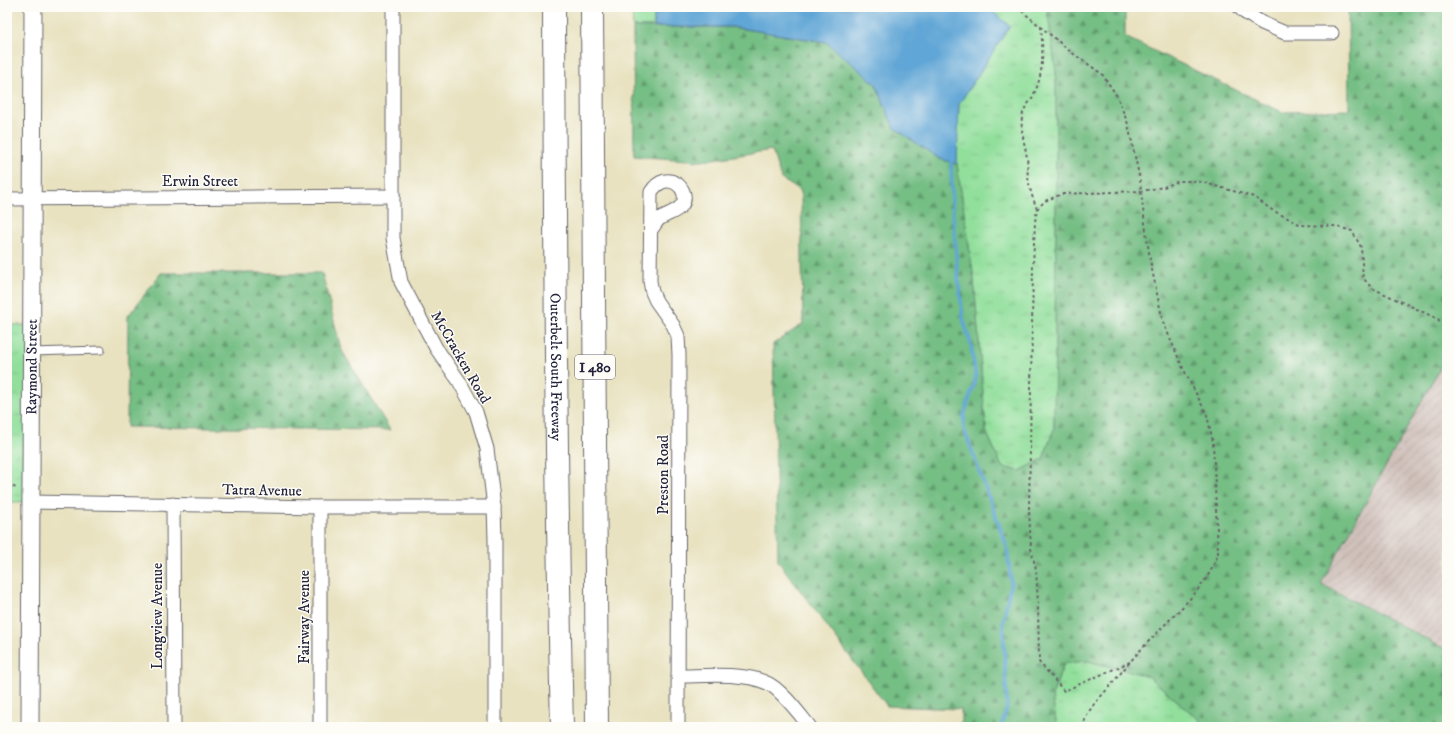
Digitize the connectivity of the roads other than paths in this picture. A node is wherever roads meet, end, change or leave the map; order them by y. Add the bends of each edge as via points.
1 (33, 7) edge
2 (393, 7) edge
3 (554, 7) edge
4 (592, 7) edge
5 (1239, 7) edge
6 (1332, 33) dead end
7 (393, 196) junction
8 (32, 198) junction
9 (7, 199) edge
10 (651, 230) dead end
11 (101, 350) dead end
12 (31, 352) junction
13 (30, 502) junction
14 (173, 504) junction
15 (320, 507) junction
16 (494, 507) junction
17 (559, 599) junction
18 (678, 676) junction
19 (30, 727) edge
20 (174, 727) edge
21 (320, 727) edge
22 (495, 727) edge
23 (556, 727) edge
24 (562, 727) edge
25 (597, 727) edge
26 (678, 727) edge
27 (810, 727) edge

1 - 8 street, Raymond Street
2 - 7 street, McCracken Road
3 - 17 highway, Outerbelt South Freeway / I 480
4 - 25 highway, I 480
5 - 6 street via 1262,23 1286,33
7 - 8 street, Erwin Street
7 - 16 street, McCracken Road via 393,238 401,282 436,348 459,381 476,412 487,449
8 - 9 street, Erwin Street
8 - 12 street, Raymond Street
10 - 18 street, Preston Road via 652,292 678,336
11 - 12 lane
12 - 13 street, Raymond Street
13 - 14 street, Tatra Avenue
13 - 19 street, Raymond Street
14 - 15 street, Tatra Avenue
14 - 20 street, Longview Avenue
15 - 16 street, Tatra Avenue
15 - 21 street, Fairway Avenue
16 - 22 street, McCracken Road
17 - 23 highway
17 - 24 highway, Outerbelt South Freeway / I 480
18 - 26 street, Preston Road
18 - 27 street via 744,676 768,683 788,700

